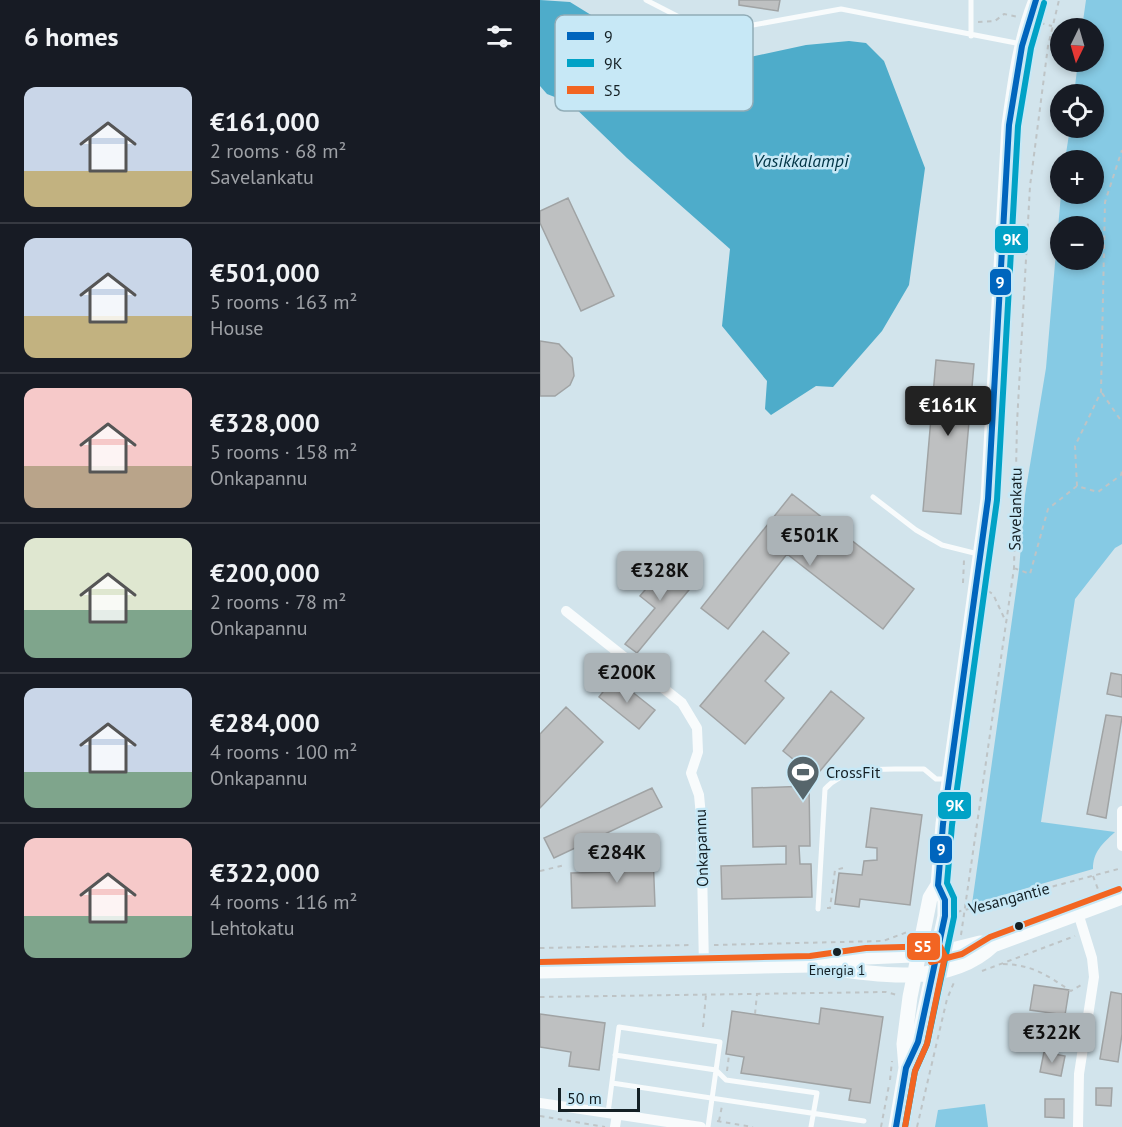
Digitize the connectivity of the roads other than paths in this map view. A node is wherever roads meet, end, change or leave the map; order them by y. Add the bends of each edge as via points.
1 (646, 0) edge
2 (971, 0) edge
3 (1036, 0) edge
4 (675, 15) edge
5 (753, 25) edge
6 (971, 36) junction
7 (1023, 44) junction
8 (873, 497) dead end
9 (981, 555) junction
10 (566, 611) dead end
11 (950, 779) junction
12 (1122, 811) edge
13 (1122, 846) edge
14 (938, 885) junction
15 (1122, 897) edge
16 (818, 909) road end
17 (1078, 913) junction
18 (993, 945) junction
19 (936, 954) junction
20 (920, 956) junction
21 (811, 965) junction
22 (704, 968) junction
23 (540, 971) edge
24 (933, 971) junction
25 (916, 975) junction
26 (615, 1054) junction
27 (906, 1068) junction
28 (716, 1070) junction
29 (612, 1083) junction
30 (713, 1098) junction
31 (540, 1103) edge
32 (814, 1113) junction
33 (612, 1114) junction
34 (864, 1121) dead end
35 (615, 1127) edge
36 (701, 1127) edge
37 (708, 1127) edge
38 (811, 1127) edge
39 (896, 1127) edge
40 (1078, 1127) edge

1 - 4 lane
2 - 6 lane
3 - 7 main road, Savelankatu
5 - 6 lane via 841,9
6 - 7 lane
7 - 9 main road, Savelankatu via 1009,125
8 - 9 lane via 942,545
9 - 11 main road, Savelankatu
10 - 22 street, Onkapannu via 682,703 697,728 698,752 691,773 702,816
11 - 14 main road, Savelankatu
11 - 16 lane via 936,779 924,769 849,772 833,780 825,789
12 - 13 street
14 - 19 main road, Savelankatu via 945,900 945,916
14 - 20 main road, Savelankatu via 930,898
15 - 17 main road
17 - 18 main road
17 - 40 street via 1094,977 1078,1074
18 - 19 main road via 980,943
18 - 24 main road via 984,954 956,967
19 - 20 main road
19 - 24 main road, Savelankatu
20 - 21 main road via 866,957
20 - 25 main road, Savelankatu
21 - 22 main road
21 - 25 main road via 866,974
22 - 23 main road
24 - 25 main road
24 - 27 main road, Savelankatu via 918,1042
25 - 27 main road, Savelankatu via 904,1044
26 - 28 lane
26 - 28 lane via 619,1028 720,1042
26 - 29 lane
27 - 39 main road
28 - 30 lane
28 - 32 lane via 726,1080 817,1093
29 - 30 lane
29 - 33 lane
30 - 32 lane
30 - 37 lane
31 - 33 street
32 - 34 lane
32 - 38 lane
33 - 35 street
33 - 36 street

